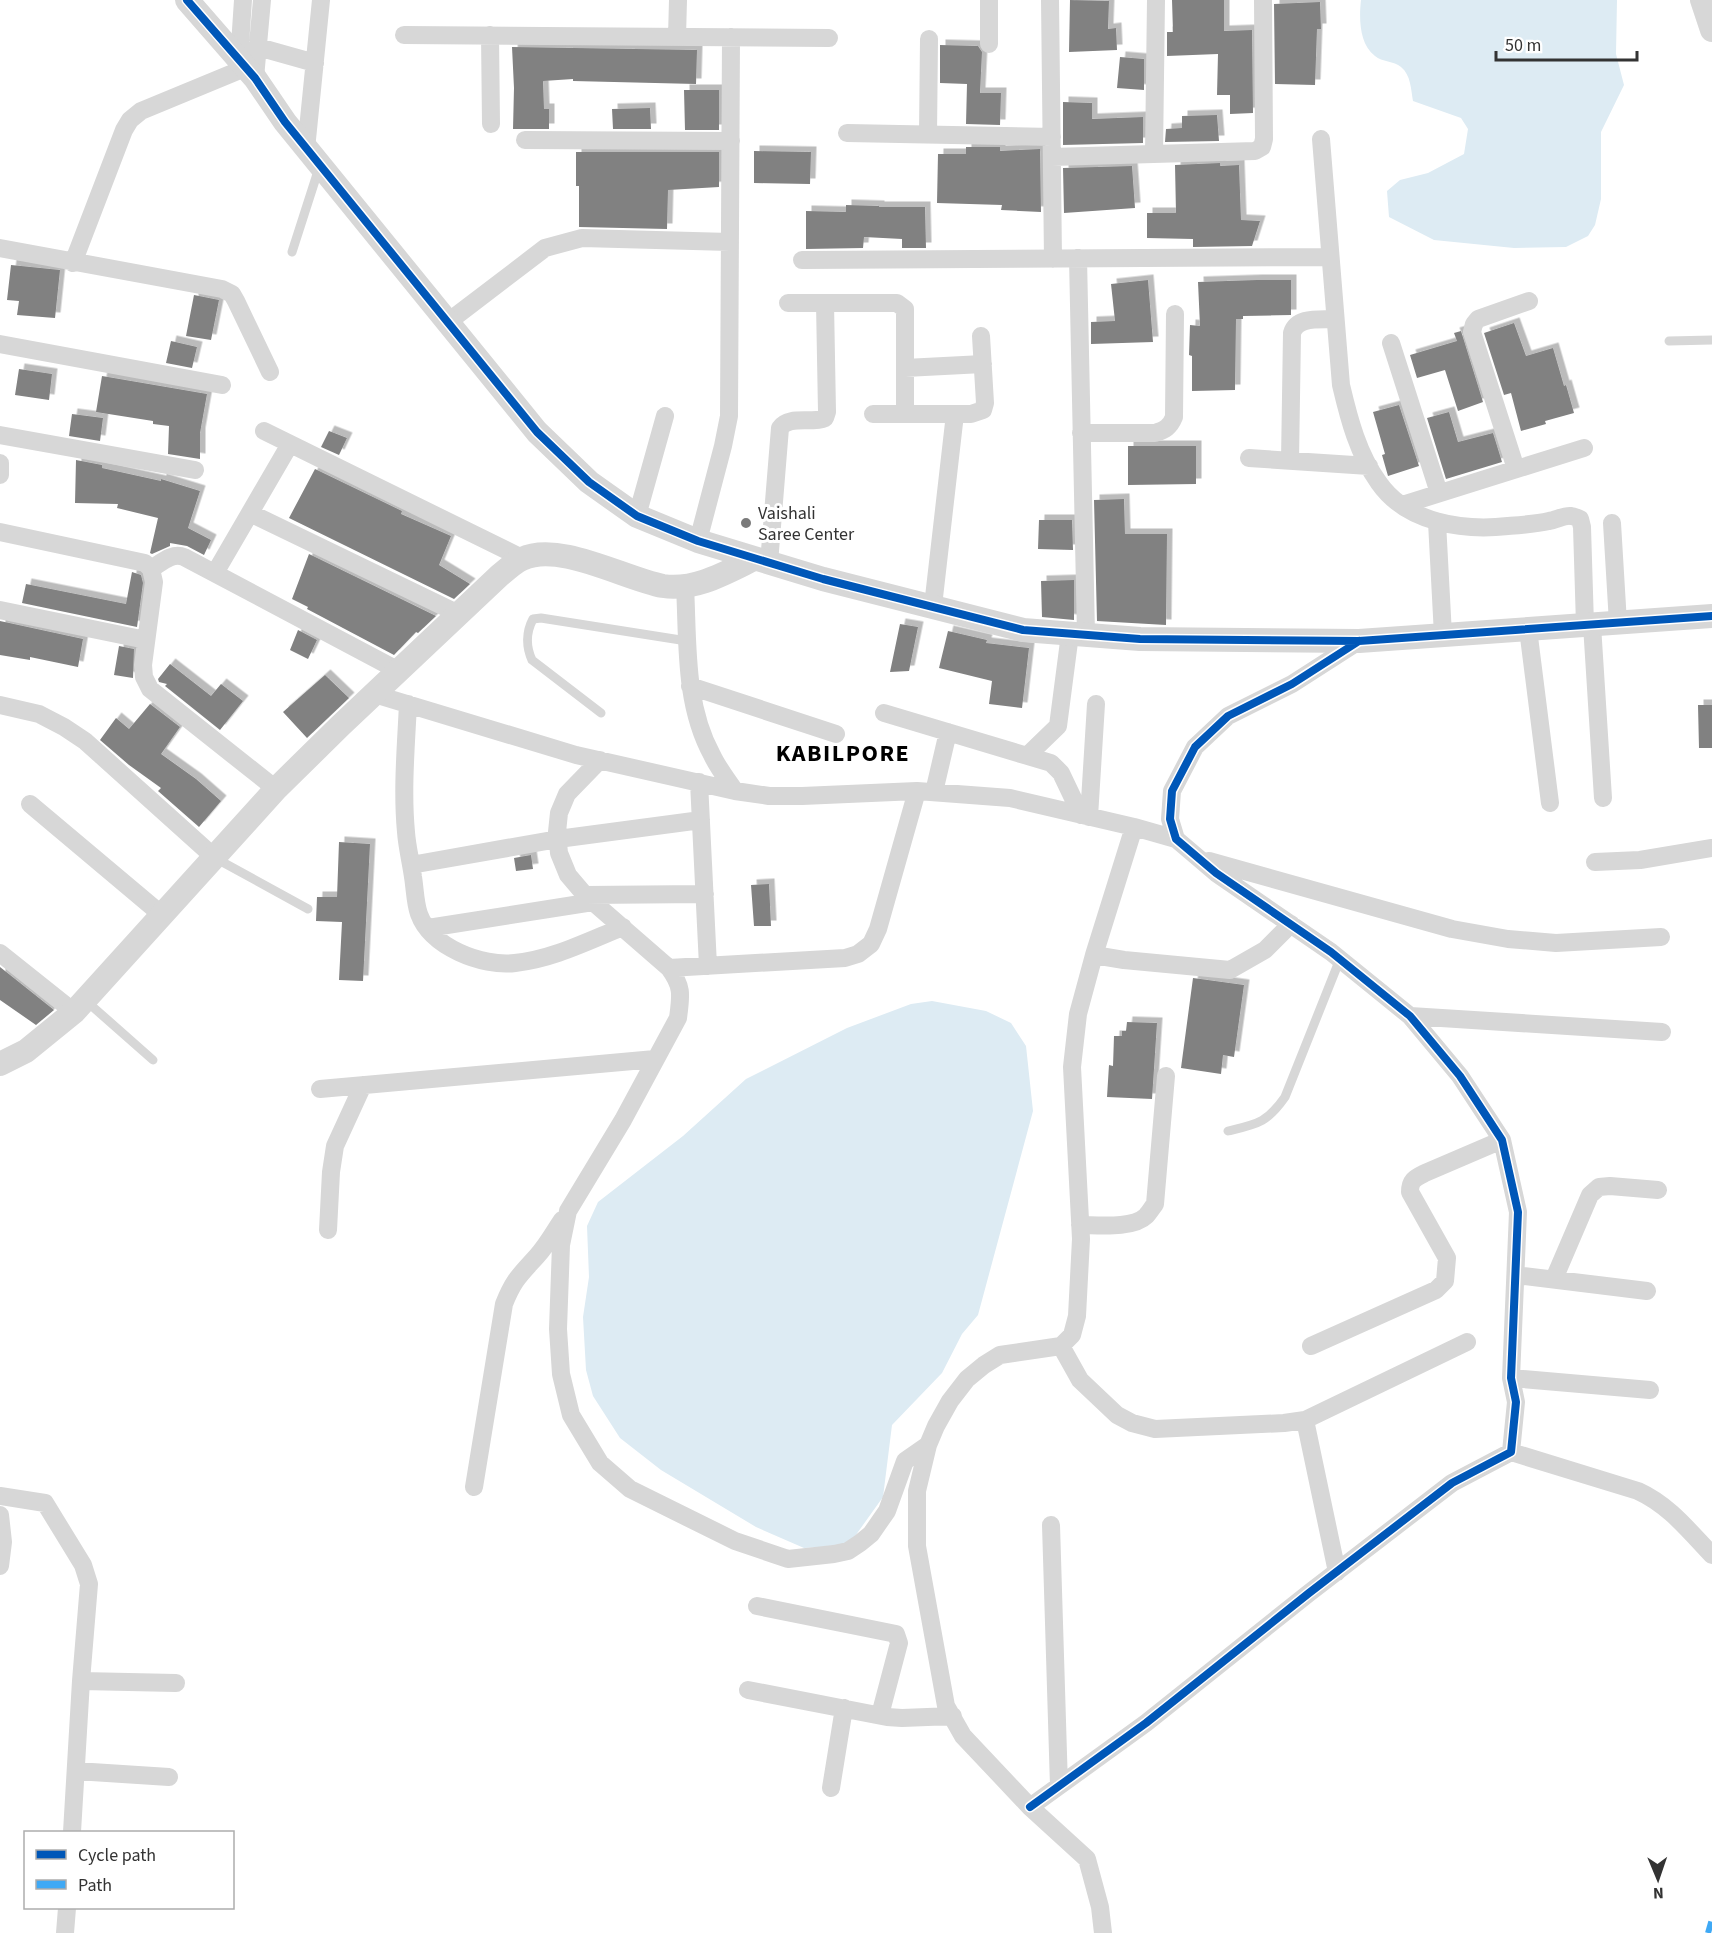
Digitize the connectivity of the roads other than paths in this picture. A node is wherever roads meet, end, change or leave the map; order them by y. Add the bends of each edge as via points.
1 (188, 0) edge
2 (243, 0) edge
3 (262, 0) edge
4 (321, 0) edge
5 (678, 0) edge
6 (989, 0) edge
7 (1050, 0) edge
8 (1156, 0) edge
9 (1263, 0) edge
10 (1702, 0) edge
11 (1712, 30) edge
12 (404, 35) dead end
13 (490, 35) junction
14 (678, 37) junction
15 (731, 37) junction
16 (829, 38) dead end
17 (929, 39) dead end
18 (989, 44) dead end
19 (249, 63) junction
20 (315, 63) junction
21 (491, 124) dead end
22 (847, 133) dead end
23 (928, 135) junction
24 (1052, 137) junction
25 (1321, 139) dead end
26 (525, 140) dead end
27 (731, 141) junction
28 (1154, 154) junction
29 (313, 157) junction
30 (1052, 157) junction
31 (730, 242) junction
32 (0, 248) edge
33 (292, 252) dead end
34 (1330, 257) junction
35 (1078, 258) junction
36 (1053, 259) junction
37 (802, 260) dead end
38 (73, 263) junction
39 (1529, 301) dead end
40 (788, 303) dead end
41 (825, 303) junction
42 (1175, 314) dead end
43 (1335, 319) junction
44 (448, 322) junction
45 (981, 336) dead end
46 (1669, 340) dead end
47 (1712, 340) edge
48 (1391, 343) dead end
49 (0, 344) edge
50 (983, 364) junction
51 (905, 368) junction
52 (270, 372) dead end
53 (222, 385) dead end
54 (873, 414) dead end
55 (905, 414) junction
56 (955, 414) junction
57 (665, 416) dead end
58 (264, 431) dead end
59 (1082, 433) junction
60 (0, 435) edge
61 (290, 444) junction
62 (1584, 448) dead end
63 (1250, 458) dead end
64 (1290, 461) junction
65 (0, 463) edge
66 (1369, 466) junction
67 (1516, 469) junction
68 (195, 470) dead end
69 (0, 475) edge
70 (1438, 493) junction
71 (1401, 505) junction
72 (250, 513) junction
73 (637, 516) junction
74 (1437, 522) junction
75 (1612, 523) dead end
76 (0, 532) edge
77 (698, 540) junction
78 (522, 558) junction
79 (762, 561) junction
80 (151, 569) junction
81 (215, 573) junction
82 (685, 586) junction
83 (933, 606) junction
84 (0, 610) edge
85 (459, 614) junction
86 (1712, 616) edge
87 (1618, 623) junction
88 (1588, 625) junction
89 (1528, 629) junction
90 (1078, 634) junction
91 (1443, 635) junction
92 (146, 640) junction
93 (687, 641) junction
94 (1359, 641) junction
95 (399, 671) junction
96 (690, 686) junction
97 (374, 694) junction
98 (408, 704) junction
99 (1096, 704) dead end
100 (0, 705) edge
101 (601, 713) dead end
102 (884, 713) dead end
103 (948, 732) junction
104 (836, 734) dead end
105 (1027, 756) junction
106 (600, 760) junction
107 (699, 782) junction
108 (276, 789) junction
109 (735, 791) junction
110 (926, 792) junction
111 (1604, 798) dead end
112 (1550, 803) dead end
113 (30, 804) dead end
114 (1085, 816) junction
115 (701, 820) junction
116 (1134, 828) junction
117 (558, 839) junction
118 (1176, 839) junction
119 (1712, 848) edge
120 (214, 857) junction
121 (1199, 859) junction
122 (1595, 862) dead end
123 (411, 865) junction
124 (705, 894) junction
125 (589, 898) junction
126 (308, 909) dead end
127 (162, 915) junction
128 (1291, 924) junction
129 (623, 927) junction
130 (428, 928) junction
131 (1661, 936) dead end
132 (0, 953) edge
133 (1094, 955) junction
134 (1340, 959) junction
135 (708, 966) junction
136 (669, 968) junction
137 (79, 1006) junction
138 (1410, 1016) junction
139 (1662, 1032) dead end
140 (655, 1059) junction
141 (153, 1060) dead end
142 (0, 1064) edge
143 (1166, 1076) dead end
144 (363, 1085) junction
145 (320, 1089) dead end
146 (1228, 1131) dead end
147 (1502, 1140) junction
148 (1658, 1190) dead end
149 (568, 1210) junction
150 (1080, 1225) junction
151 (328, 1230) dead end
152 (1516, 1275) junction
153 (1554, 1279) junction
154 (1647, 1291) dead end
155 (1467, 1342) dead end
156 (1061, 1346) junction
157 (1311, 1346) dead end
158 (1511, 1378) junction
159 (1650, 1390) dead end
160 (1305, 1420) junction
161 (928, 1445) junction
162 (1511, 1452) junction
163 (474, 1487) dead end
164 (0, 1496) edge
165 (0, 1515) edge
166 (1050, 1525) dead end
167 (1712, 1555) edge
168 (0, 1566) edge
169 (1337, 1572) junction
170 (758, 1606) dead end
171 (81, 1681) junction
172 (176, 1683) dead end
173 (748, 1690) dead end
174 (844, 1708) junction
175 (879, 1715) junction
176 (953, 1716) junction
177 (76, 1771) junction
178 (169, 1777) dead end
179 (1059, 1786) junction
180 (831, 1788) dead end
181 (1030, 1807) junction
182 (72, 1831) edge
183 (67, 1909) edge
184 (65, 1933) edge
185 (1103, 1933) edge

1 - 19 street
2 - 19 street
3 - 19 street
4 - 20 street
5 - 14 street
6 - 18 street
7 - 24 street
8 - 28 street
9 - 28 street via 1262,147 1255,151
10 - 11 street
12 - 13 street
13 - 14 street
13 - 21 street
14 - 15 street
15 - 16 street
15 - 27 street
17 - 23 street
19 - 20 street
19 - 29 street via 285,122
19 - 38 street via 141,111 130,120
20 - 29 street
22 - 23 street
23 - 24 street
24 - 30 street
25 - 34 street
26 - 27 street
27 - 31 street
28 - 30 street
29 - 33 lane
29 - 44 street
30 - 36 street
31 - 44 street via 582,238 562,242 545,248
31 - 77 street via 729,416
32 - 38 street
34 - 35 street
34 - 43 street
35 - 36 street
35 - 59 street
36 - 37 street
38 - 52 street via 232,294
39 - 67 street via 1478,318 1472,332
40 - 41 street
41 - 51 street via 902,305
41 - 79 street via 827,412 825,418 817,421 788,421 780,428
42 - 59 street via 1174,417 1170,425 1155,433
43 - 64 street via 1299,322 1294,326
43 - 66 street via 1341,385
44 - 73 street via 537,432 589,482
45 - 50 street
46 - 47 lane
48 - 70 street
49 - 53 street
50 - 51 street
50 - 56 street via 983,410
51 - 55 street
54 - 55 street
55 - 56 street
56 - 83 street
57 - 73 street
58 - 61 street
59 - 90 street
60 - 68 street
61 - 72 street
61 - 78 street
62 - 67 street
63 - 64 street
64 - 66 street
65 - 69 street
66 - 71 street via 1379,485
67 - 70 street
70 - 71 street
71 - 74 street
72 - 81 street
72 - 85 street
73 - 77 street
74 - 88 street via 1506,527 1570,516 1580,519
74 - 91 street
75 - 87 street
76 - 80 street via 145,563
77 - 79 street
78 - 82 street via 547,554 569,557 664,586
78 - 85 street
79 - 82 street
79 - 83 street
80 - 81 street via 179,555
80 - 92 street via 154,582
81 - 95 street
82 - 93 street
83 - 90 street via 1023,630
84 - 92 street
85 - 95 street
86 - 87 street
87 - 88 street
88 - 89 street
88 - 111 street
89 - 91 street
89 - 112 street
90 - 94 street via 1140,639
90 - 105 street via 1058,726
91 - 94 street
92 - 108 street via 144,677 150,689
93 - 96 street
93 - 101 lane via 541,618 533,620 528,628 532,660
94 - 118 street via 1292,684 1228,716 1195,747 1172,791 1170,819
95 - 97 street
96 - 104 street
96 - 109 street via 711,755
97 - 98 street
97 - 108 street
98 - 106 street
98 - 123 street via 404,799
99 - 114 street
100 - 120 street via 39,714 85,741
102 - 103 street
103 - 105 street
103 - 110 street
105 - 114 street via 1051,763 1061,773
106 - 107 street
106 - 117 street via 567,794 559,813
107 - 109 street
107 - 115 street
108 - 120 street
109 - 110 street via 769,796
110 - 114 street via 1010,798
110 - 135 street via 871,944 845,958
113 - 127 street
114 - 116 street
115 - 117 street
115 - 124 street
116 - 118 street
116 - 133 street
117 - 123 street
117 - 125 street via 568,875
118 - 121 street
119 - 122 street via 1640,860
120 - 126 lane
120 - 127 street
121 - 128 street
121 - 131 street via 1452,929 1508,939 1556,943
123 - 130 street via 419,914
124 - 125 street
124 - 135 street
125 - 129 street
125 - 130 street
127 - 137 street
128 - 133 street via 1265,950 1230,970
128 - 134 street
129 - 130 street via 550,956 513,963 486,962 462,954
129 - 136 street
132 - 137 street
133 - 150 street via 1078,1014 1072,1067
134 - 138 street
134 - 146 lane via 1285,1097 1262,1122
135 - 136 street
136 - 140 street via 679,981 678,1018
137 - 141 lane
137 - 142 street via 26,1051
138 - 139 street
138 - 147 street via 1460,1076
140 - 144 street
140 - 149 street
143 - 150 street via 1155,1204 1137,1222
144 - 145 street
144 - 151 street via 335,1146
147 - 152 street via 1518,1212
147 - 157 street via 1413,1178 1410,1185 1410,1192 1447,1258 1445,1281 1436,1290
148 - 153 street via 1599,1187 1590,1195
149 - 161 street via 561,1245 558,1329 561,1374 570,1415 600,1463 630,1489 735,1541 779,1557 798,1559 834,1554 848,1551 871,1534 887,1511 905,1461
149 - 163 street via 549,1241 521,1272 504,1304
150 - 156 street via 1077,1316 1072,1335
152 - 153 street
152 - 158 street
153 - 154 street
155 - 160 street
156 - 160 street via 1080,1380 1117,1415 1132,1423 1155,1429
156 - 161 street via 1000,1355 984,1365 950,1401
158 - 159 street
158 - 162 street via 1516,1402
160 - 169 street
161 - 176 street via 917,1491 917,1546 946,1706
162 - 167 street via 1653,1498
162 - 169 street via 1452,1483
164 - 171 street via 45,1503 84,1565 89,1584
165 - 168 street
166 - 179 street
169 - 179 street via 1146,1724
170 - 175 street via 896,1634 899,1643
171 - 172 street
171 - 177 street
173 - 174 street
174 - 175 street
174 - 180 street
175 - 176 street
176 - 181 street via 963,1736
177 - 178 street
177 - 182 street
179 - 181 street
181 - 185 street via 1087,1860
183 - 184 street

